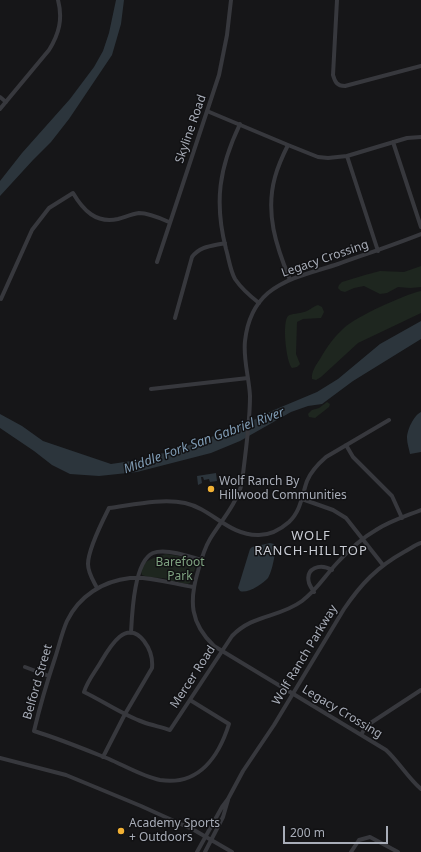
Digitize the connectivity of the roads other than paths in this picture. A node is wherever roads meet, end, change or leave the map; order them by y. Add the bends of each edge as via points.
1 (58, 0) edge
2 (231, 0) edge
3 (337, 0) edge
4 (421, 66) edge
5 (0, 97) edge
6 (6, 102) junction
7 (0, 109) edge
8 (207, 111) junction
9 (240, 124) junction
10 (421, 137) edge
11 (393, 142) junction
12 (288, 145) junction
13 (348, 156) junction
14 (169, 222) junction
15 (421, 227) edge
16 (421, 234) edge
17 (225, 243) junction
18 (378, 251) junction
19 (157, 262) dead end
20 (290, 280) junction
21 (1, 299) edge
22 (259, 303) junction
23 (175, 318) dead end
24 (248, 378) junction
25 (151, 389) dead end
26 (389, 420) dead end
27 (346, 445) junction
28 (302, 499) junction
29 (421, 510) edge
30 (402, 518) junction
31 (222, 522) junction
32 (363, 539) junction
33 (421, 543) edge
34 (201, 560) junction
35 (383, 565) junction
36 (332, 570) junction
37 (138, 578) junction
38 (193, 587) junction
39 (97, 588) junction
40 (314, 592) junction
41 (131, 633) junction
42 (221, 652) junction
43 (25, 667) dead end
44 (49, 676) junction
45 (421, 690) edge
46 (293, 695) junction
47 (190, 700) junction
48 (125, 714) junction
49 (361, 735) junction
50 (103, 757) junction
51 (0, 758) edge
52 (421, 789) edge
53 (228, 799) junction
54 (206, 837) junction
55 (211, 840) junction
56 (197, 852) edge
57 (205, 852) edge
58 (232, 852) edge
59 (351, 852) edge
60 (398, 852) edge

1 - 6 street via 61,20 55,40
2 - 8 street, Skyline Road via 219,76
3 - 4 street via 333,75 336,83 345,86
5 - 6 street
6 - 7 street
8 - 9 street
8 - 14 street, Skyline Road
9 - 12 street
9 - 17 street via 226,157 220,190 220,214
10 - 11 street
11 - 13 street
11 - 15 street
12 - 13 street via 318,157
12 - 20 street via 275,178 271,220 279,254
13 - 18 street
14 - 19 street, Skyline Road
14 - 21 street via 141,213 116,219 97,218 79,204 73,193 49,208 32,230
16 - 18 street, Legacy Crossing
17 - 22 street via 232,272 247,293
17 - 23 street via 203,248 195,253
18 - 20 street, Legacy Crossing
20 - 22 street, Legacy Crossing via 269,293
22 - 24 street, Legacy Crossing via 249,323 245,342
24 - 25 street
24 - 31 street, Legacy Crossing via 250,414 242,483
26 - 27 street
27 - 28 street via 317,464 307,481
27 - 30 street via 353,457 392,496
28 - 31 street via 290,521 268,534 250,535 234,530
28 - 32 street via 340,514 351,523
29 - 30 street, Mercer Road
30 - 32 street, Mercer Road
31 - 34 street, Legacy Crossing via 209,540
31 - 39 street via 184,503 167,501 109,508 89,557 89,570
32 - 35 street
32 - 36 street, Mercer Road
33 - 35 street, Wolf Ranch Parkway
34 - 37 street via 164,552 153,553 142,563
34 - 38 street, Legacy Crossing
35 - 46 street, Wolf Ranch Parkway via 354,595
36 - 40 street, Mercer Road
36 - 40 street via 325,566 313,569 309,584
37 - 38 street, Belford Street
37 - 39 street, Belford Street via 117,580
37 - 41 street
38 - 42 street, Legacy Crossing via 192,600 196,622 209,642
39 - 44 street, Belford Street via 71,613
40 - 42 street, Mercer Road via 290,608 249,622 232,636
41 - 48 street via 146,644 153,661 151,671
41 - 48 street, Mercer Road via 114,640 84,692
42 - 46 street, Legacy Crossing
42 - 47 street, Mercer Road
43 - 44 street
44 - 50 street, Belford Street via 34,731
45 - 49 street via 366,726
46 - 49 street, Legacy Crossing
46 - 53 street, Wolf Ranch Parkway via 243,770
47 - 48 street, Mercer Road via 170,730 143,723
47 - 50 street, Belford Street via 229,724 209,763 193,776 171,781 151,777
48 - 50 street
49 - 52 street, Legacy Crossing via 389,753
51 - 54 street via 66,775 141,806
53 - 54 street, Wolf Ranch Parkway
53 - 55 street, Wolf Ranch Parkway via 223,817
54 - 55 street
54 - 56 street, Wolf Ranch Parkway
55 - 57 street, Wolf Ranch Parkway
55 - 58 street
59 - 60 street via 358,840 370,837

